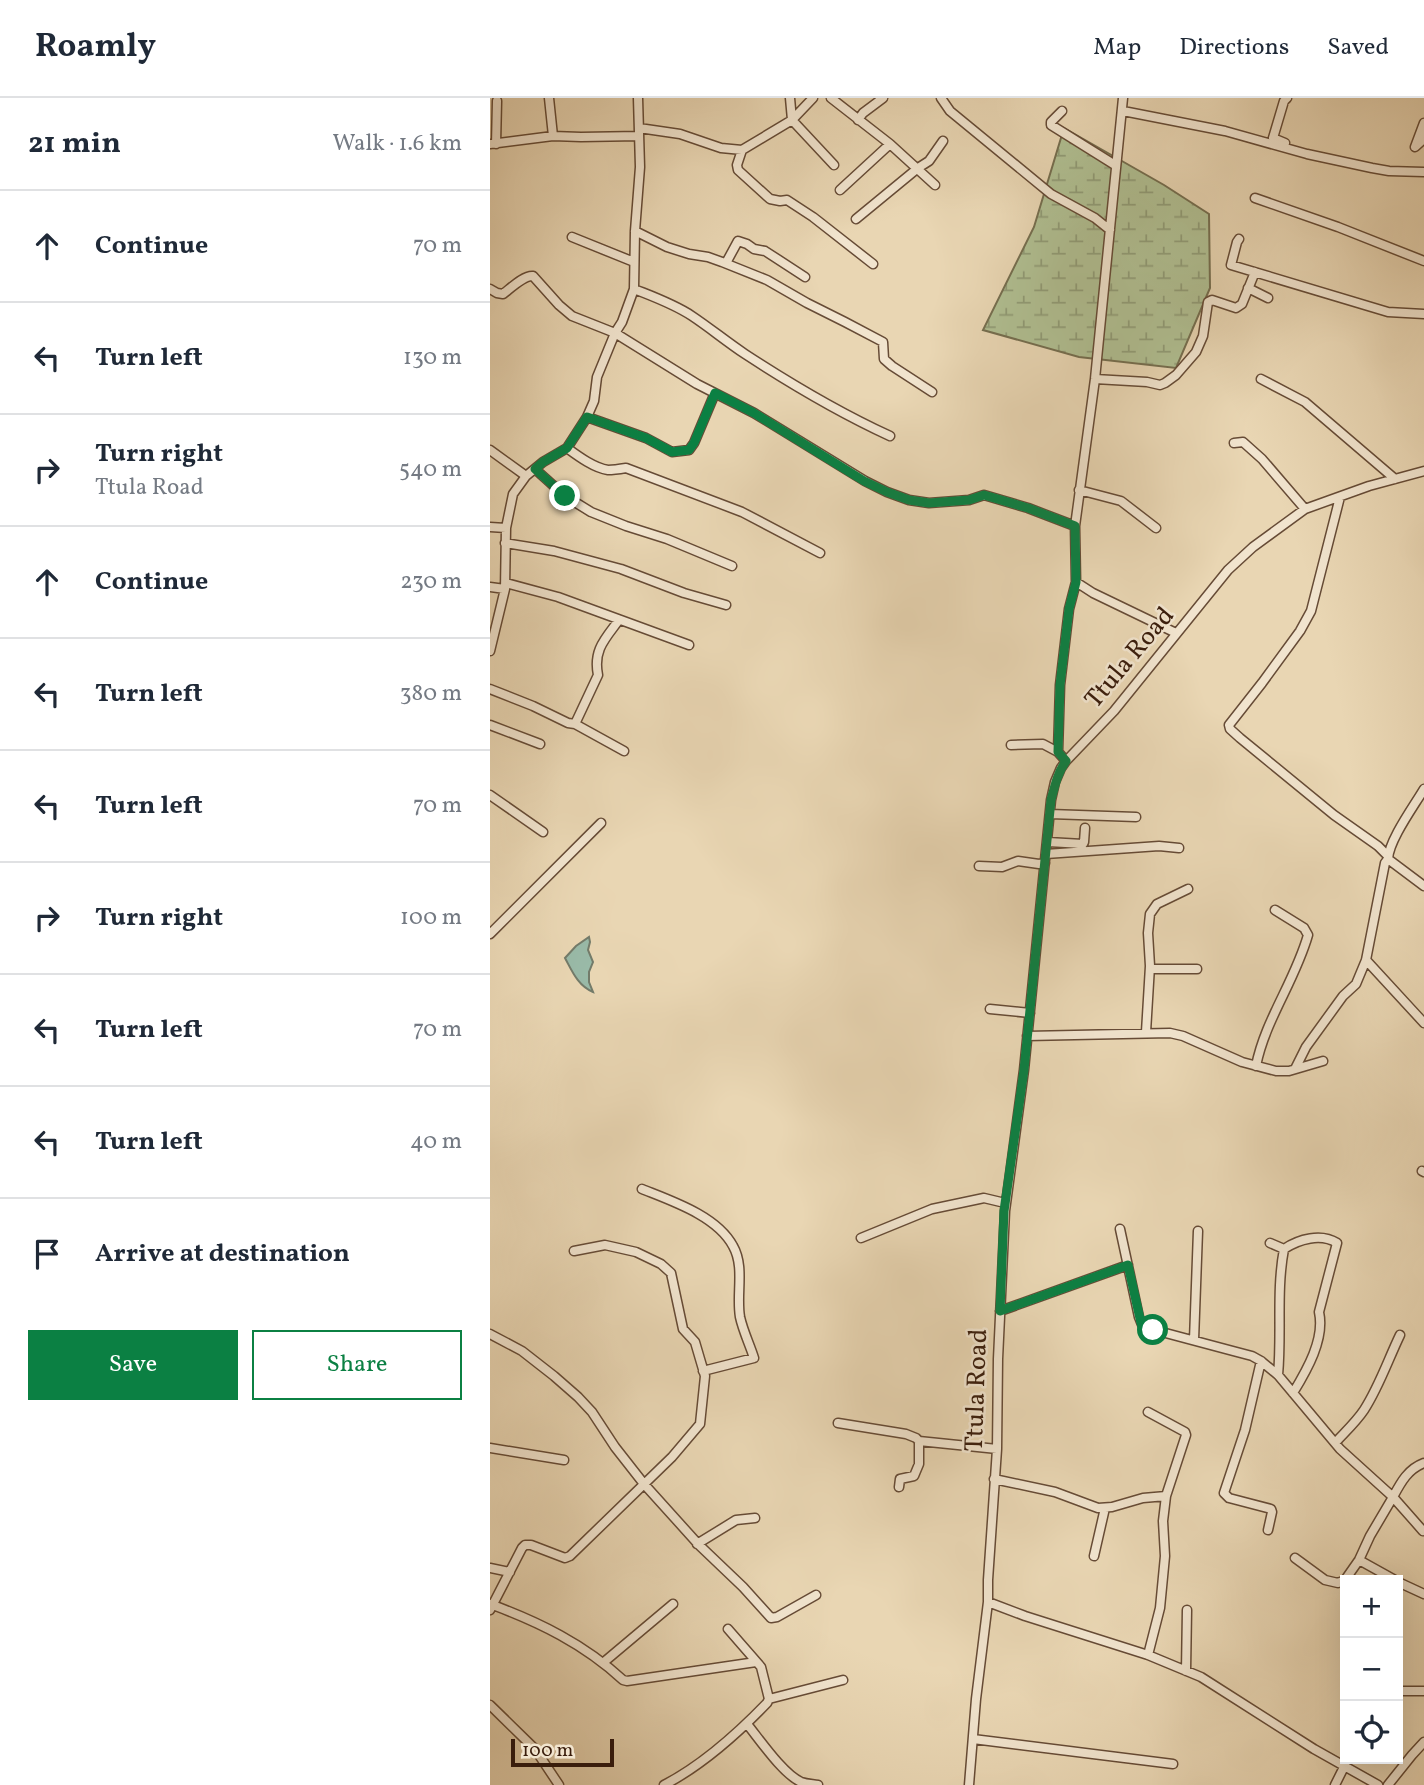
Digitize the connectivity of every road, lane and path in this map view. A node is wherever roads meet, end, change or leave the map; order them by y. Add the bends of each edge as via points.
1 (549, 98) edge
2 (638, 98) edge
3 (790, 98) edge
4 (813, 98) edge
5 (831, 98) edge
6 (883, 98) edge
7 (941, 98) edge
8 (1124, 98) edge
9 (1287, 98) edge
10 (497, 102) dead end
11 (1062, 111) dead end
12 (1123, 111) junction
13 (792, 120) junction
14 (858, 120) junction
15 (1424, 123) edge
16 (639, 132) junction
17 (554, 136) junction
18 (1424, 137) edge
19 (943, 141) dead end
20 (493, 144) edge
21 (890, 144) junction
22 (743, 150) junction
23 (1307, 154) junction
24 (834, 165) dead end
25 (1115, 165) junction
26 (918, 168) junction
27 (1424, 172) edge
28 (935, 185) dead end
29 (840, 190) dead end
30 (1255, 198) dead end
31 (856, 219) dead end
32 (1110, 230) junction
33 (635, 231) junction
34 (572, 237) dead end
35 (1239, 239) dead end
36 (1424, 261) edge
37 (634, 262) junction
38 (726, 263) junction
39 (873, 264) dead end
40 (1255, 272) junction
41 (806, 277) dead end
42 (1248, 288) junction
43 (490, 289) edge
44 (634, 289) junction
45 (1268, 298) dead end
46 (1423, 315) edge
47 (615, 333) junction
48 (1095, 379) junction
49 (1261, 379) dead end
50 (715, 393) junction
51 (932, 393) dead end
52 (587, 417) junction
53 (890, 436) dead end
54 (1234, 443) dead end
55 (567, 448) junction
56 (490, 450) edge
57 (535, 469) junction
58 (1424, 471) edge
59 (526, 476) junction
60 (1395, 479) junction
61 (1079, 490) junction
62 (1340, 497) junction
63 (1305, 509) junction
64 (1075, 526) junction
65 (490, 527) edge
66 (1156, 527) dead end
67 (506, 528) junction
68 (505, 543) junction
69 (820, 552) dead end
70 (732, 566) dead end
71 (1076, 582) junction
72 (505, 586) junction
73 (490, 587) edge
74 (726, 605) dead end
75 (619, 620) junction
76 (1176, 633) junction
77 (689, 645) dead end
78 (490, 651) edge
79 (490, 689) edge
80 (575, 724) junction
81 (490, 725) edge
82 (540, 744) dead end
83 (1011, 744) dead end
84 (624, 751) dead end
85 (1058, 752) junction
86 (1066, 761) junction
87 (1424, 789) edge
88 (490, 795) edge
89 (1050, 814) junction
90 (1136, 817) dead end
91 (601, 824) dead end
92 (1085, 828) dead end
93 (543, 832) dead end
94 (1048, 842) junction
95 (1179, 848) dead end
96 (1388, 857) junction
97 (1046, 859) junction
98 (979, 866) dead end
99 (1424, 886) edge
100 (1188, 889) dead end
101 (1275, 910) dead end
102 (490, 934) edge
103 (1366, 960) junction
104 (1150, 969) junction
105 (1197, 969) dead end
106 (990, 1009) dead end
107 (1030, 1013) junction
108 (1424, 1023) edge
109 (1146, 1032) junction
110 (1027, 1036) junction
111 (1323, 1061) dead end
112 (1256, 1066) junction
113 (1295, 1069) junction
114 (642, 1189) dead end
115 (1006, 1203) junction
116 (1120, 1229) dead end
117 (1198, 1231) dead end
118 (861, 1238) dead end
119 (1270, 1242) dead end
120 (1284, 1249) junction
121 (574, 1251) dead end
122 (1128, 1265) junction
123 (1000, 1311) junction
124 (490, 1335) edge
125 (1399, 1335) dead end
126 (1194, 1340) junction
127 (1261, 1361) junction
128 (704, 1371) junction
129 (1278, 1375) junction
130 (1293, 1393) junction
131 (1147, 1412) dead end
132 (838, 1423) dead end
133 (919, 1441) junction
134 (1335, 1443) junction
135 (490, 1448) edge
136 (997, 1448) junction
137 (564, 1460) dead end
138 (1424, 1463) edge
139 (994, 1479) junction
140 (644, 1484) junction
141 (899, 1487) dead end
142 (1166, 1496) junction
143 (1393, 1497) junction
144 (1105, 1508) junction
145 (755, 1518) dead end
146 (1268, 1530) dead end
147 (1423, 1531) edge
148 (698, 1544) junction
149 (1094, 1556) dead end
150 (1295, 1558) dead end
151 (1359, 1560) junction
152 (490, 1568) edge
153 (510, 1572) junction
154 (1385, 1575) edge
155 (1403, 1584) edge
156 (1424, 1594) edge
157 (816, 1595) dead end
158 (988, 1602) junction
159 (673, 1604) dead end
160 (491, 1606) edge
161 (1187, 1610) dead end
162 (728, 1629) dead end
163 (1147, 1655) junction
164 (604, 1662) junction
165 (756, 1662) junction
166 (1186, 1671) junction
167 (843, 1680) dead end
168 (1424, 1690) edge
169 (1403, 1691) edge
170 (769, 1699) junction
171 (490, 1705) edge
172 (747, 1724) junction
173 (973, 1739) junction
174 (1424, 1742) edge
175 (1172, 1764) dead end
176 (1345, 1766) junction
177 (559, 1785) edge
178 (664, 1785) edge
179 (818, 1785) edge
180 (969, 1785) edge
181 (1335, 1785) edge
182 (1378, 1785) edge
183 (1388, 1785) edge

1 - 17 street
2 - 16 street
3 - 13 street
4 - 13 street
5 - 14 street
6 - 14 street
7 - 32 street via 950,111 1026,175
8 - 12 street
9 - 23 street via 1273,138
10 - 20 street
11 - 25 street via 1051,125
12 - 23 street via 1225,131
12 - 25 street
13 - 22 street
13 - 24 street
14 - 21 street
15 - 18 street via 1415,147
16 - 17 street
16 - 22 street via 680,134 720,148
16 - 33 street
17 - 20 street
19 - 26 street
21 - 26 street
21 - 29 street
22 - 39 street via 738,170 766,196 787,200 813,216
23 - 27 street via 1389,171
25 - 32 street
26 - 28 street
26 - 31 street
30 - 36 street
32 - 48 street
33 - 37 street
33 - 38 street via 667,247
34 - 37 street
35 - 40 street via 1231,265
37 - 44 street
38 - 41 street via 737,241 765,251
38 - 51 street via 883,342 884,359
40 - 42 street
40 - 46 street via 1388,312
42 - 45 street
42 - 48 street via 1236,308 1208,302 1196,352 1165,383
43 - 47 street via 503,294 533,276 572,316
44 - 47 street
44 - 53 street via 675,306 781,376
47 - 50 street
47 - 52 street
48 - 61 street
49 - 60 street via 1305,402
50 - 52 street via 694,443 680,452
50 - 64 street via 887,492 929,503 984,495
52 - 55 street
54 - 63 street via 1242,442 1262,459
55 - 57 street
55 - 69 street via 607,470 626,468 742,512
56 - 59 street
57 - 59 street
57 - 70 street via 592,512
58 - 60 street, Ttula Road
59 - 67 street via 513,494
60 - 62 street, Ttula Road
61 - 64 street
61 - 66 street via 1121,501
62 - 63 street, Ttula Road
62 - 96 street via 1311,611 1229,725
63 - 76 street, Ttula Road via 1239,559
64 - 71 street
65 - 67 street
67 - 68 street
68 - 72 street
68 - 74 street via 621,569
71 - 76 street
71 - 85 street via 1060,685
72 - 73 street
72 - 75 street via 558,597
72 - 78 street
75 - 77 street
75 - 80 street via 599,646 598,675
76 - 86 street, Ttula Road via 1114,711
79 - 80 street
80 - 84 street
81 - 82 street
83 - 85 street via 1043,744
85 - 86 street
86 - 89 street, Ttula Road via 1055,782
87 - 96 street
88 - 93 street
89 - 90 street
89 - 94 street, Ttula Road
91 - 102 street
92 - 94 street via 1083,844
94 - 97 street, Ttula Road
95 - 97 street via 1159,846
96 - 99 street
96 - 103 street
97 - 98 street via 1039,864 1018,860 1002,867
97 - 107 street, Ttula Road
100 - 104 street via 1157,904 1150,914
101 - 112 street via 1304,928 1308,936
103 - 108 street
103 - 113 street via 1356,984 1302,1052
104 - 105 street
104 - 109 street
106 - 107 street
107 - 110 street, Ttula Road
109 - 110 street
109 - 112 street via 1183,1036
110 - 115 street, Ttula Road
111 - 113 street
112 - 113 street via 1284,1072
114 - 128 street via 695,1212 721,1230 734,1247 740,1316 754,1359
115 - 118 street via 984,1198 932,1209
115 - 123 street, Ttula Road
116 - 122 street
117 - 126 street
119 - 120 street
120 - 129 street
120 - 130 street via 1312,1238 1336,1243 1315,1347
121 - 128 street via 605,1245 636,1252 671,1273 683,1329 695,1342
122 - 123 street
122 - 126 street via 1143,1327
123 - 136 street, Ttula Road
124 - 140 street via 522,1351 578,1397
125 - 134 street via 1364,1411
126 - 127 street
127 - 129 street
127 - 146 street via 1224,1493 1271,1509
128 - 140 street via 700,1424
129 - 130 street
130 - 134 street
131 - 142 street via 1185,1432
132 - 133 street via 906,1434
133 - 136 street
133 - 141 street via 916,1472 900,1479
134 - 143 street
135 - 137 street
136 - 139 street, Ttula Road
138 - 143 street via 1408,1473
139 - 144 street
139 - 158 street, Ttula Road
140 - 148 street
140 - 153 street via 570,1556 525,1545
142 - 144 street
142 - 163 street via 1160,1608
143 - 147 street
143 - 151 street
144 - 149 street
145 - 148 street via 736,1520
148 - 157 street via 771,1618
150 - 151 street via 1325,1580 1338,1583
151 - 154 street
152 - 153 street
153 - 160 street
155 - 156 street
158 - 163 street
158 - 173 street, Ttula Road
159 - 164 street
160 - 164 street via 559,1633
161 - 166 street
162 - 165 street
163 - 166 street
164 - 165 street via 623,1680 632,1681
165 - 170 street
166 - 176 street
167 - 170 street
168 - 169 street
170 - 172 street
171 - 177 street via 535,1749
172 - 178 street
172 - 179 street via 796,1779
173 - 175 street
173 - 180 street, Ttula Road
174 - 183 street
176 - 181 street
176 - 182 street

